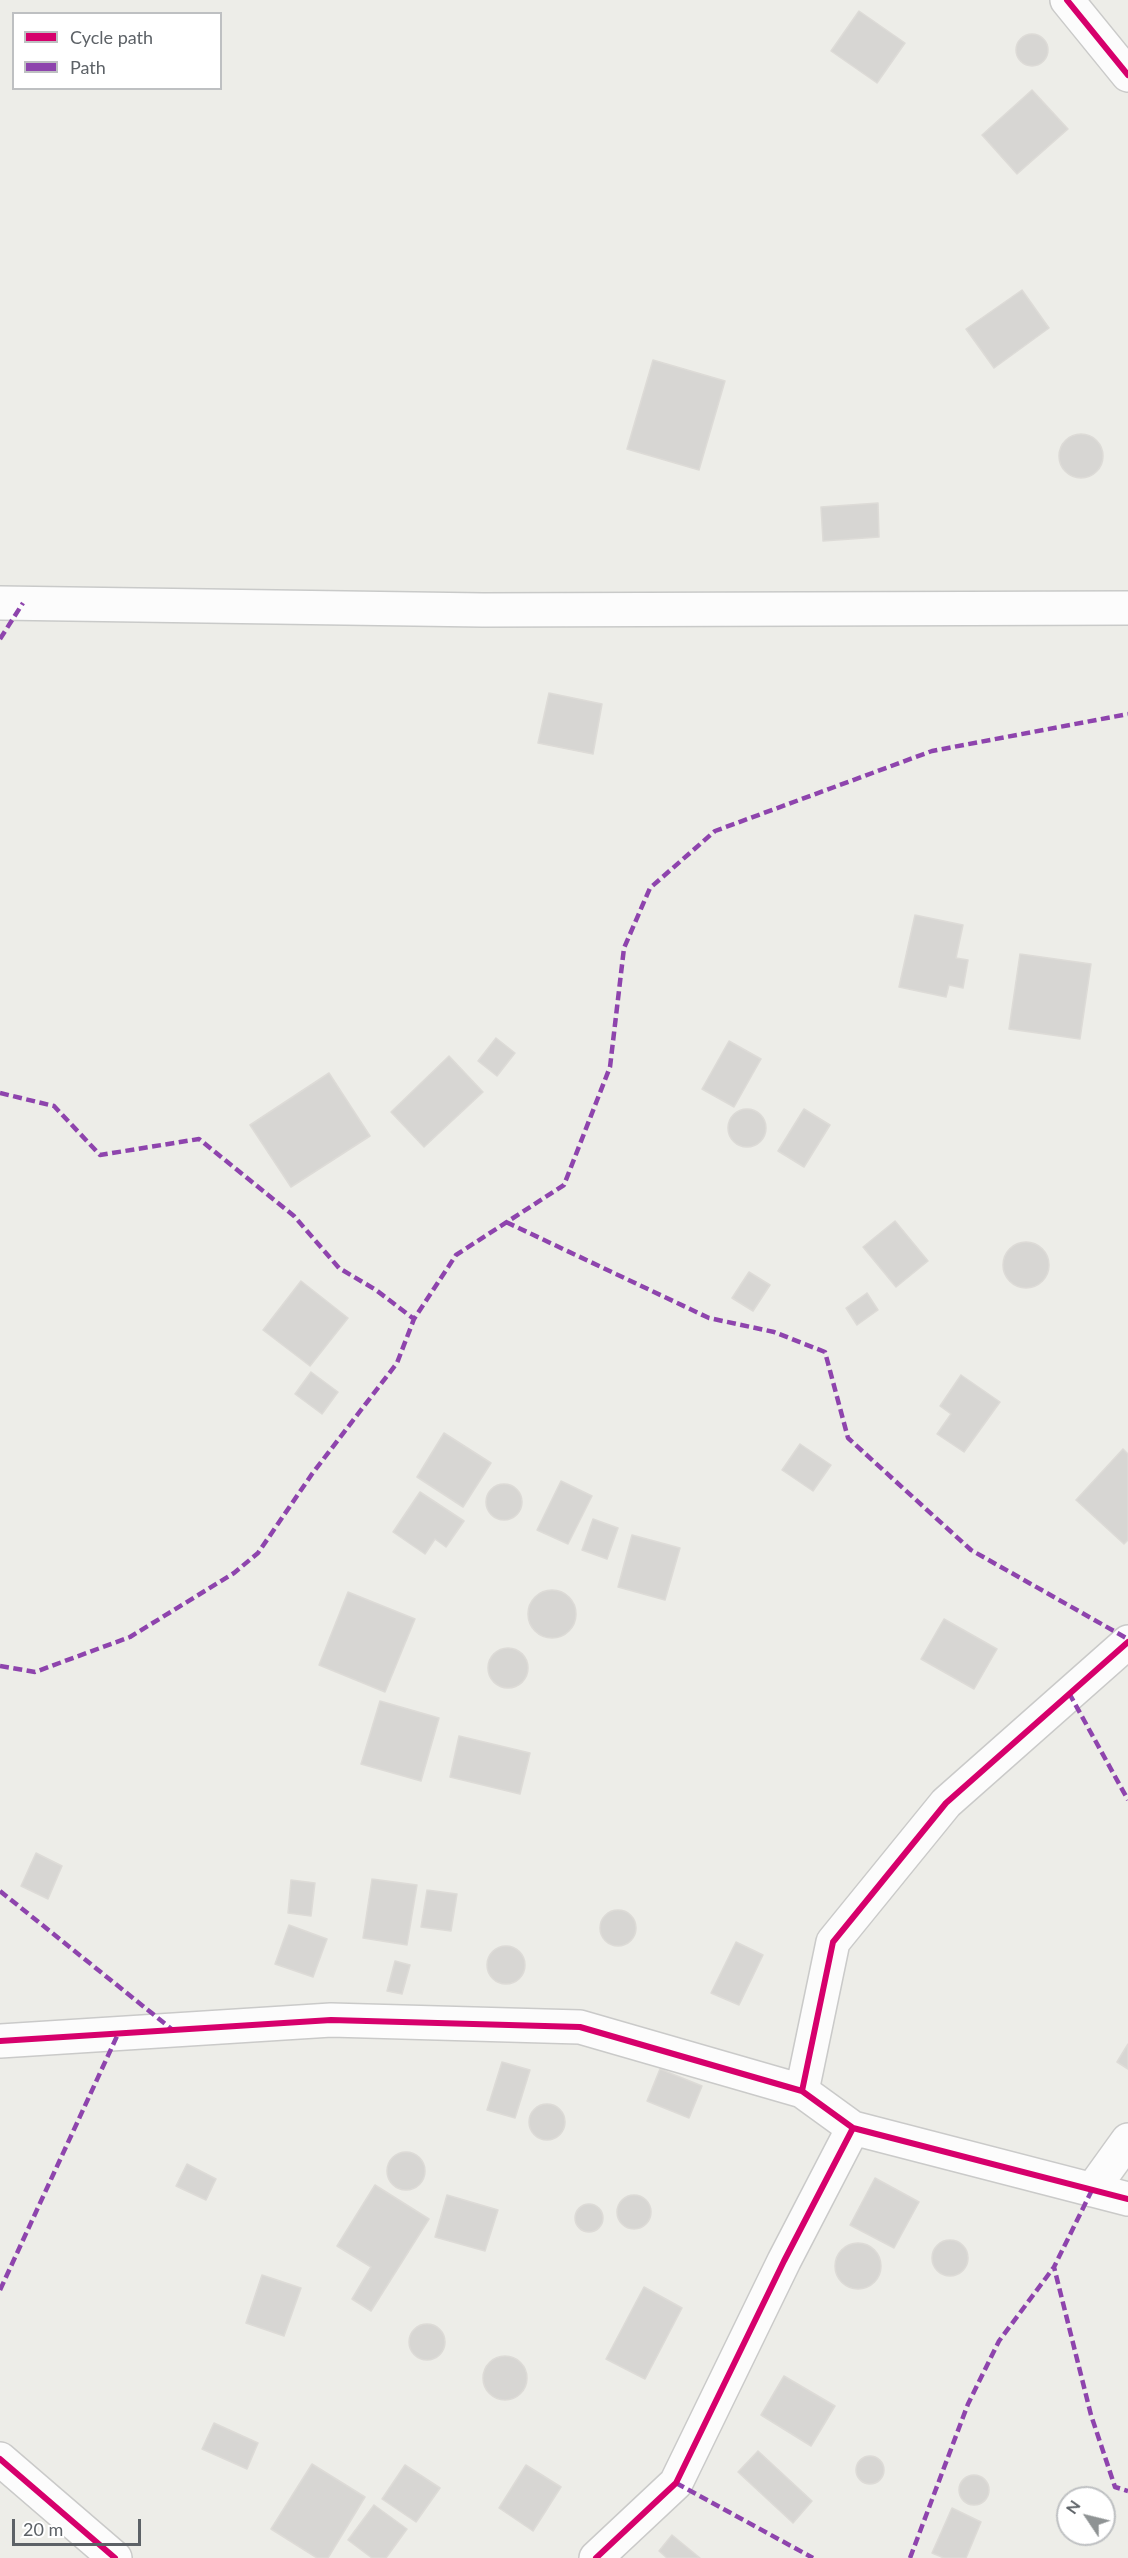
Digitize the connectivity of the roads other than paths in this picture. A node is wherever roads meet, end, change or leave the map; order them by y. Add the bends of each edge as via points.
1 (1067, 0) edge
2 (1128, 75) edge
3 (0, 603) edge
4 (1128, 608) edge
5 (1128, 1642) edge
6 (0, 2041) edge
7 (802, 2091) junction
8 (853, 2128) junction
9 (1128, 2140) edge
10 (1092, 2190) junction
11 (1128, 2199) edge
12 (0, 2459) edge
13 (115, 2558) edge
14 (596, 2558) edge

1 - 2 street
3 - 4 street via 483,610
5 - 7 street via 946,1803 833,1942
6 - 7 street via 331,2020 580,2027
7 - 8 street
8 - 10 street
8 - 14 street via 676,2483
9 - 10 street
10 - 11 street
12 - 13 street

